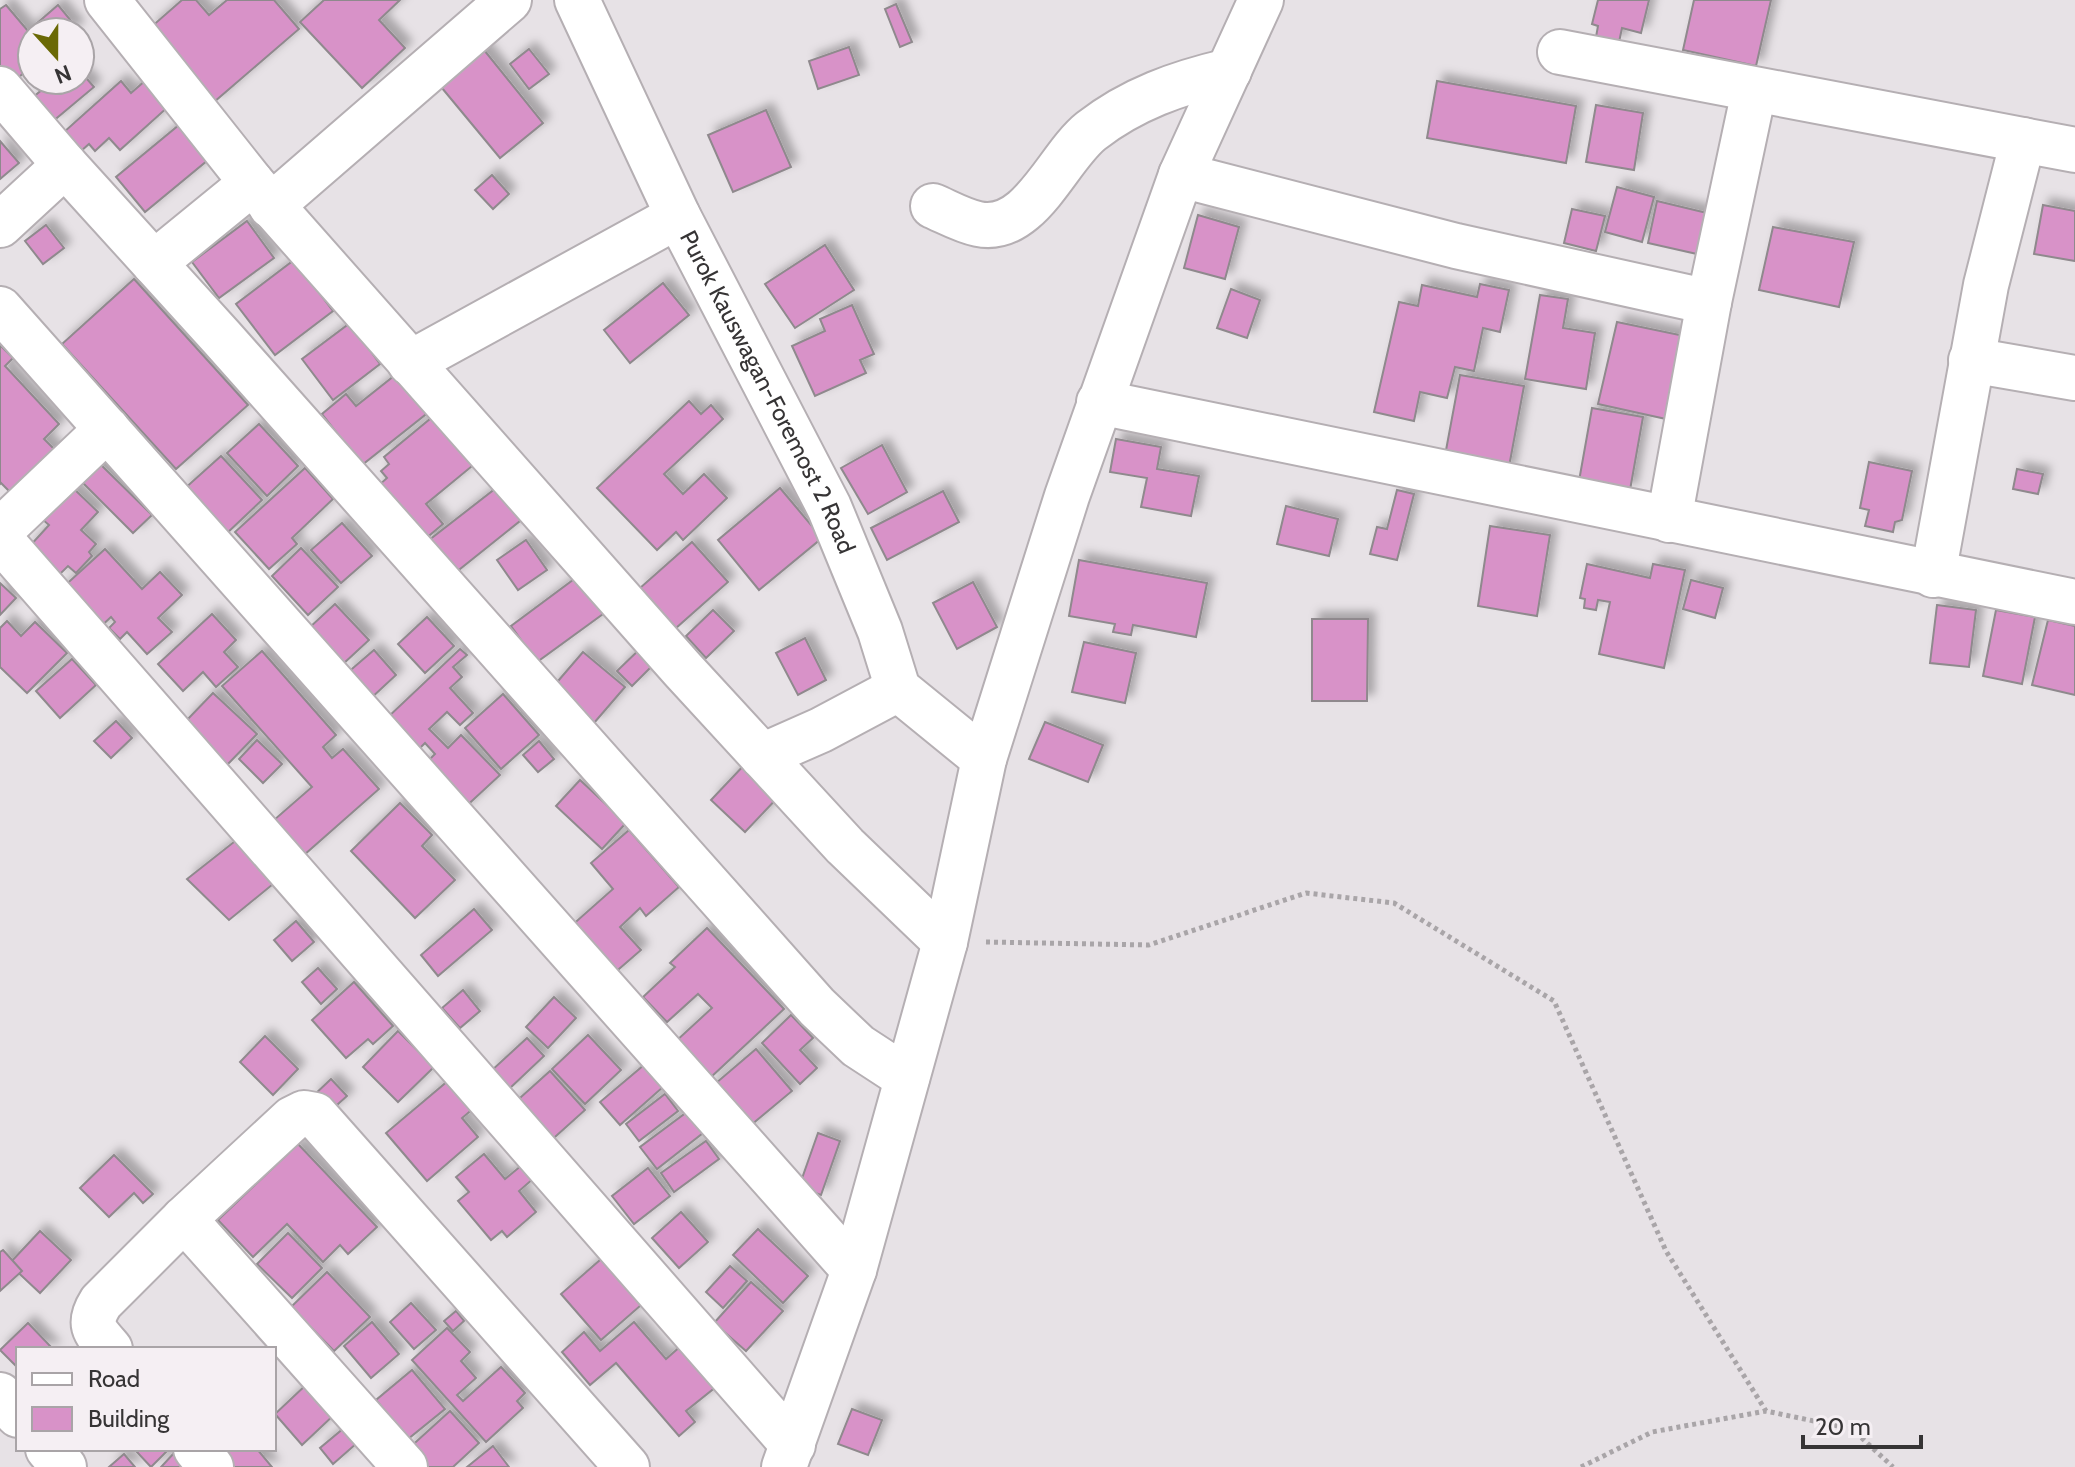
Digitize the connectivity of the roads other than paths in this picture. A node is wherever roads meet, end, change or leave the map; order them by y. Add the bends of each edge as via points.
1 (509, 0) edge
2 (577, 0) edge
3 (1261, 0) edge
4 (128, 7) edge
5 (1560, 52) dead end
6 (1229, 71) junction
7 (0, 89) edge
8 (1754, 91) junction
9 (2023, 140) junction
10 (2075, 150) edge
11 (65, 165) junction
12 (1181, 175) junction
13 (262, 194) junction
14 (933, 206) dead end
15 (678, 216) junction
16 (0, 225) edge
17 (154, 263) junction
18 (1709, 302) junction
19 (0, 309) edge
20 (1971, 360) junction
21 (410, 363) junction
22 (2075, 378) edge
23 (1099, 402) junction
24 (107, 429) junction
25 (1669, 520) junction
26 (0, 531) edge
27 (0, 539) edge
28 (1933, 575) junction
29 (2075, 602) edge
30 (898, 689) junction
31 (762, 756) junction
32 (984, 759) junction
33 (945, 942) junction
34 (907, 1078) junction
35 (184, 1219) junction
36 (854, 1270) junction
37 (108, 1347) edge
38 (0, 1395) edge
39 (16, 1413) edge
40 (50, 1451) edge
41 (198, 1451) edge
42 (788, 1456) edge
43 (64, 1467) edge
44 (211, 1467) edge
45 (405, 1467) edge
46 (627, 1467) edge

1 - 13 street
2 - 15 street, Purok Kauswagan-Foremost 2 Road
3 - 6 street
4 - 13 street
5 - 8 street
6 - 12 street
6 - 14 street via 1136,101 1088,133 1027,208 1007,221 980,225
7 - 11 street
8 - 9 street
8 - 18 street
9 - 10 street
9 - 20 street
11 - 16 street
11 - 17 street
12 - 18 street via 1456,246
12 - 23 street
13 - 17 street
13 - 21 street
15 - 21 street
15 - 30 street, Purok Kauswagan-Foremost 2 Road via 829,507
17 - 34 street via 817,1007 858,1046
18 - 25 street
19 - 24 street
20 - 22 street
20 - 28 street
21 - 31 street
23 - 25 street
23 - 32 street
24 - 26 street
24 - 36 street
25 - 28 street
27 - 42 street
28 - 29 street
30 - 31 street
30 - 32 street
31 - 33 street
32 - 33 street
33 - 34 street
34 - 36 street
35 - 37 street via 94,1313 92,1322
35 - 45 street
35 - 46 street via 292,1119 315,1115
36 - 42 street
38 - 39 street
40 - 43 street
41 - 44 street

